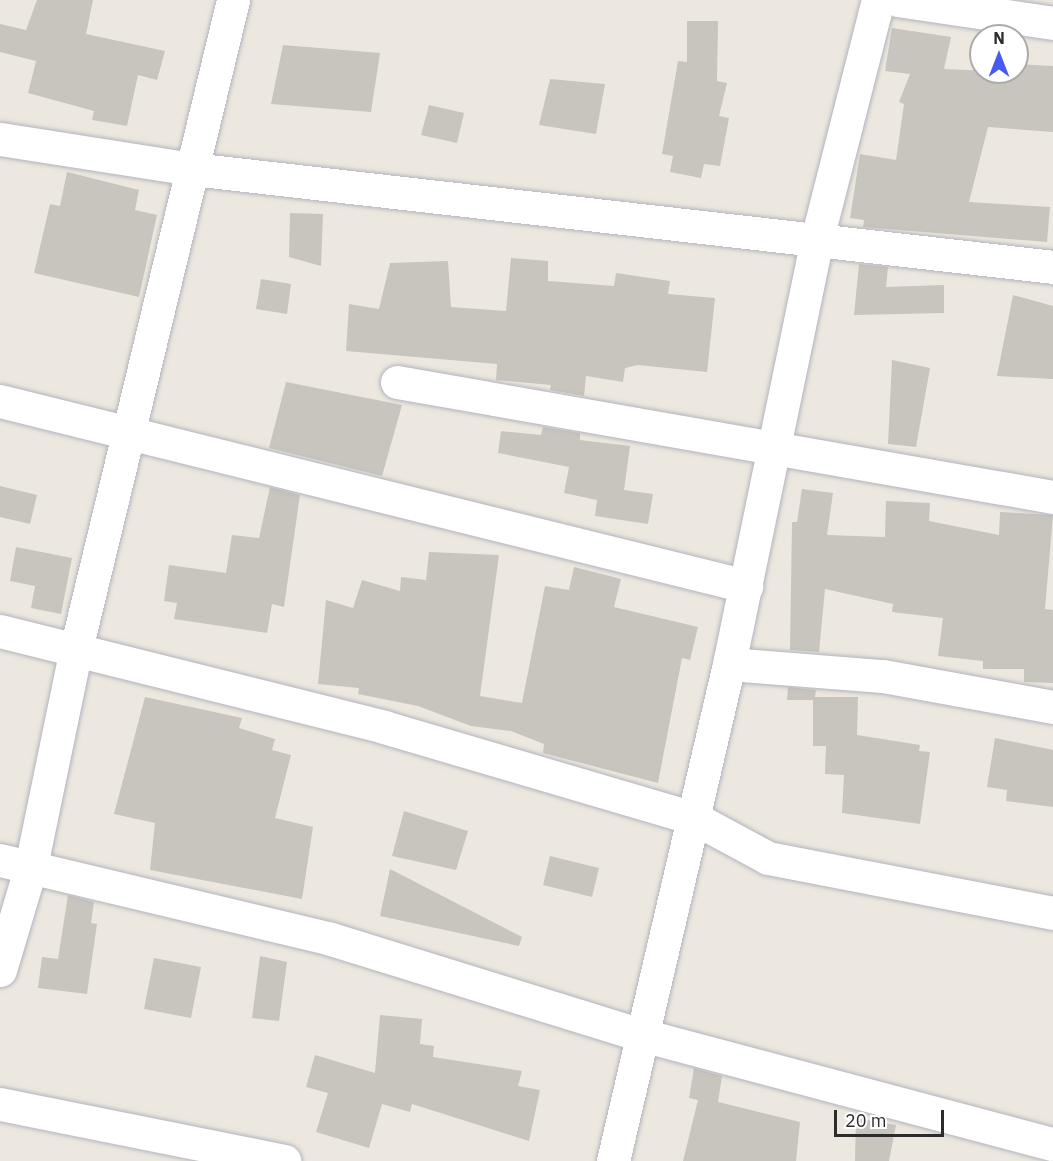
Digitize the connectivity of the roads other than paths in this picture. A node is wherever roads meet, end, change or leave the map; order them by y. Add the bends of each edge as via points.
1 (233, 0) edge
2 (878, 0) edge
3 (898, 0) edge
4 (1053, 23) edge
5 (0, 139) edge
6 (192, 169) junction
7 (817, 239) junction
8 (1053, 267) edge
9 (397, 382) dead end
10 (0, 401) edge
11 (130, 435) junction
12 (777, 446) junction
13 (1053, 497) edge
14 (746, 586) junction
15 (0, 631) edge
16 (76, 649) junction
17 (729, 664) junction
18 (1053, 707) edge
19 (694, 818) junction
20 (16, 863) edge
21 (1053, 913) edge
22 (0, 970) edge
23 (642, 1035) junction
24 (0, 1104) edge
25 (1053, 1144) edge
26 (284, 1161) edge
27 (614, 1161) edge

1 - 6 street
2 - 7 street
3 - 4 street
5 - 6 street
6 - 7 street
6 - 11 street
7 - 8 street
7 - 12 street
9 - 12 street
10 - 11 street
11 - 14 street
11 - 16 street
12 - 13 street
12 - 14 street
14 - 17 street
15 - 16 street
16 - 19 street via 384,727
16 - 20 street
17 - 18 street via 883,676
17 - 19 street
19 - 21 street via 768,858
19 - 23 street
20 - 22 street
20 - 23 street via 331,939
23 - 25 street
23 - 27 street
24 - 26 street

